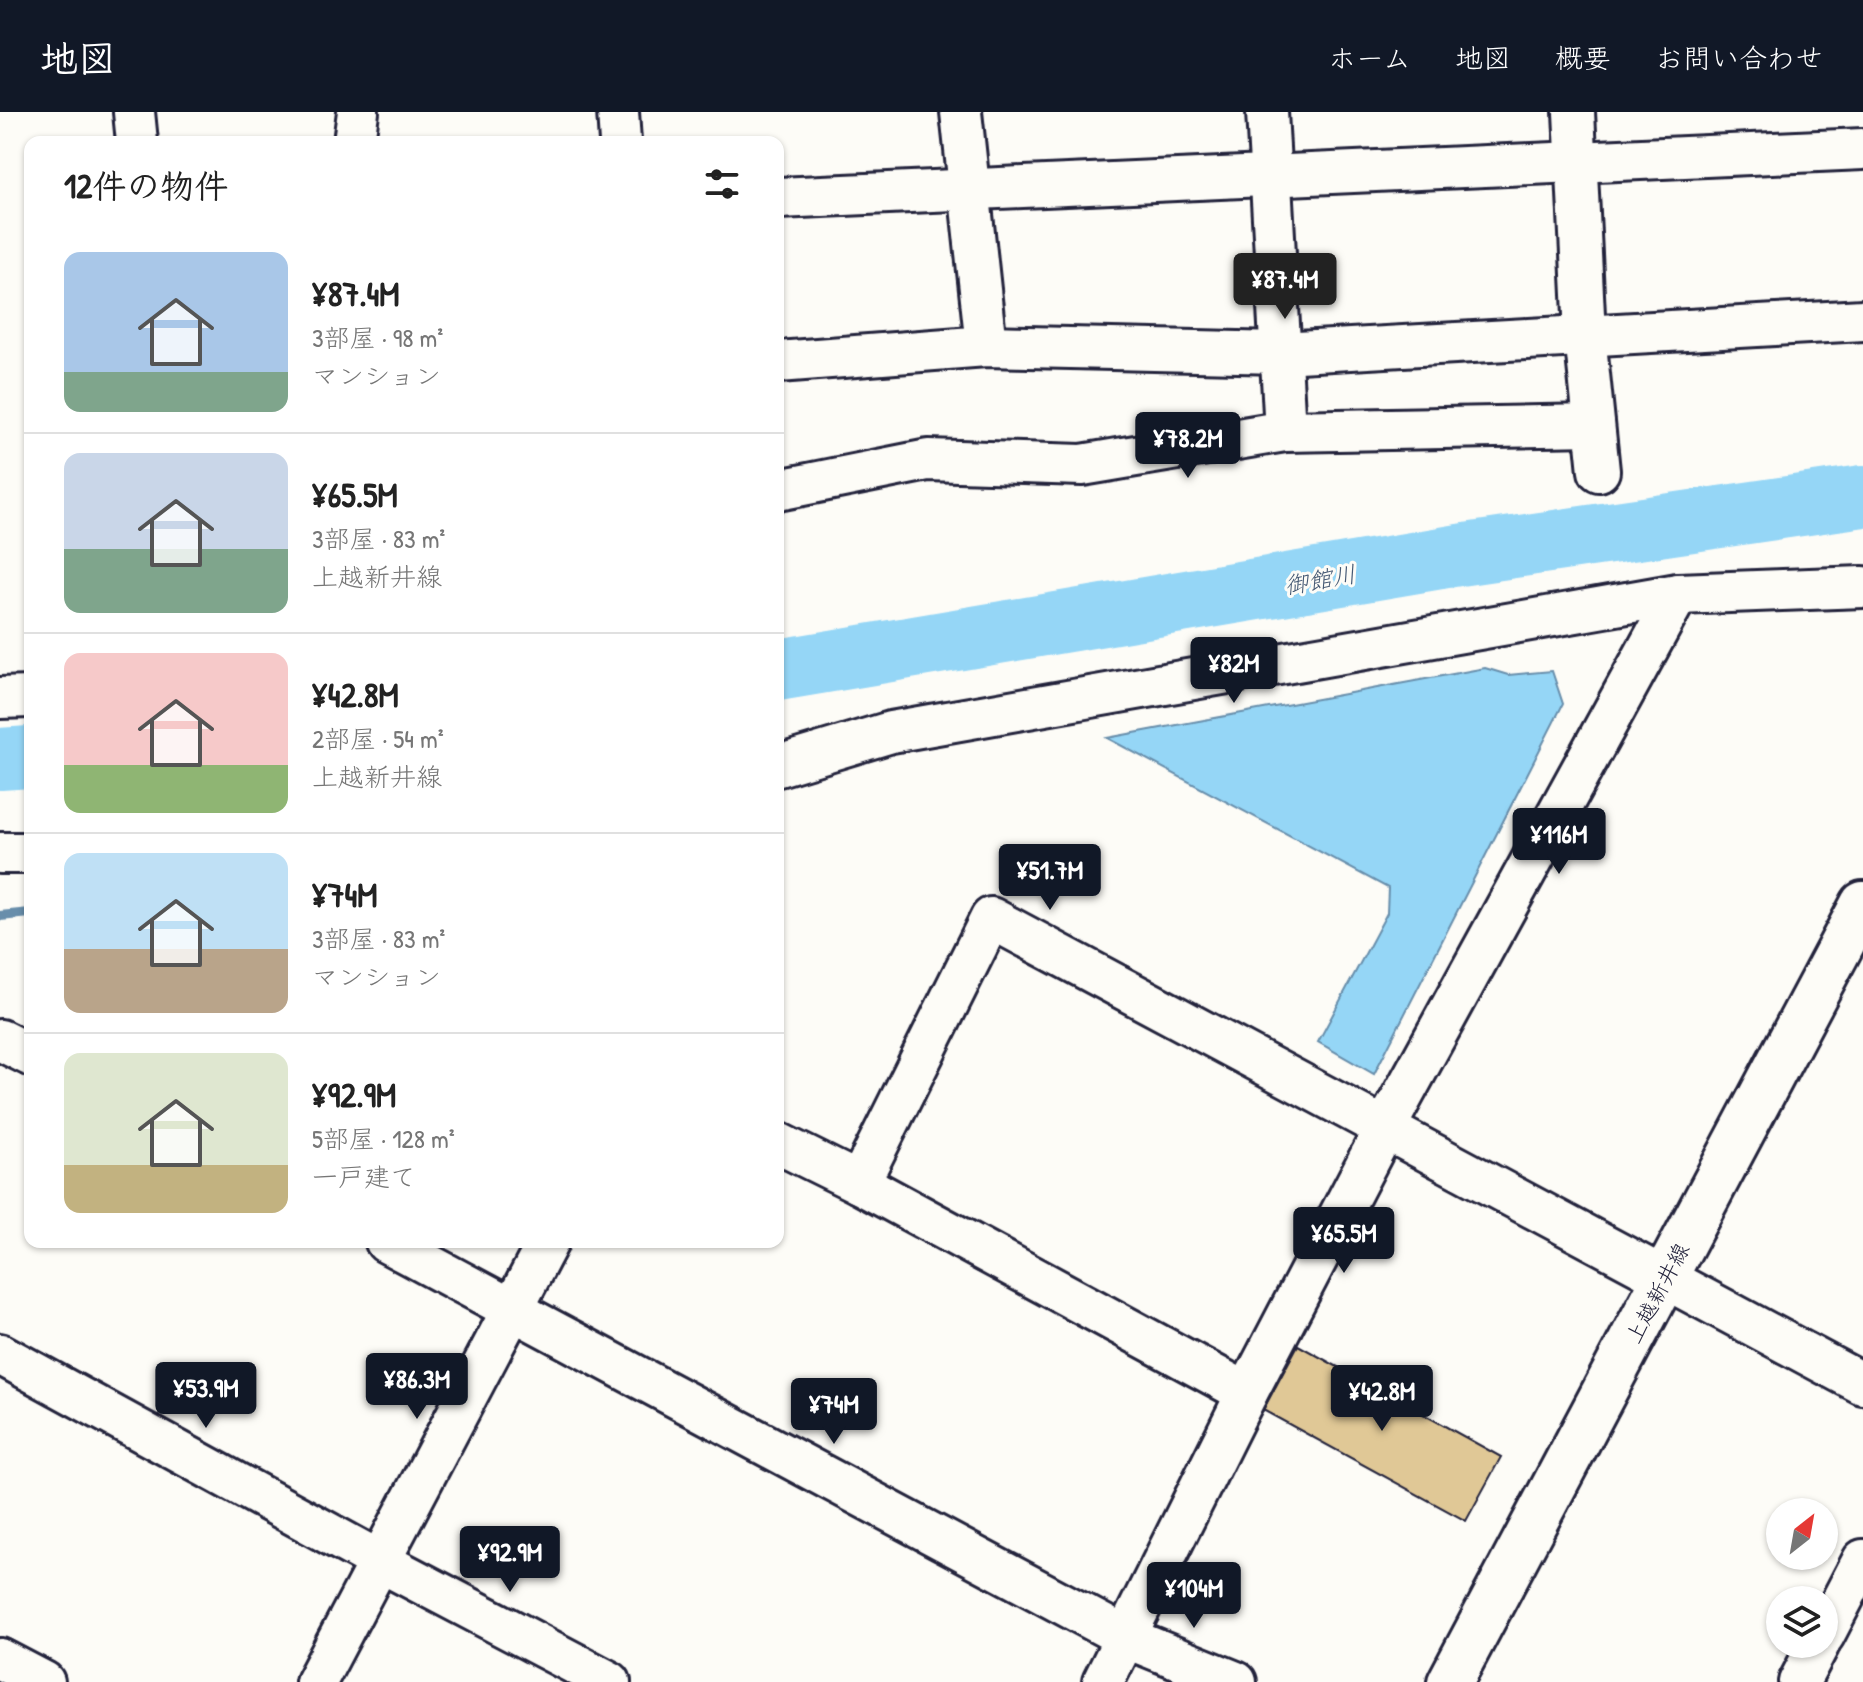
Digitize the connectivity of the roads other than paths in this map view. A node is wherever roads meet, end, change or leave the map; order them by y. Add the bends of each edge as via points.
1 (134, 112) edge
2 (358, 112) edge
3 (618, 112) edge
4 (961, 112) edge
5 (1267, 112) edge
6 (1574, 112) edge
7 (136, 136) edge
8 (355, 136) edge
9 (620, 136) edge
10 (1863, 149) edge
11 (1576, 162) junction
12 (1271, 176) junction
13 (969, 190) junction
14 (784, 198) edge
15 (1863, 320) edge
16 (1585, 335) junction
17 (986, 346) junction
18 (1280, 353) junction
19 (784, 362) edge
20 (1594, 425) junction
21 (1285, 431) junction
22 (1599, 471) dead end
23 (784, 489) edge
24 (1863, 587) edge
25 (1678, 594) junction
26 (24, 697) edge
27 (0, 698) edge
28 (784, 764) edge
29 (0, 853) edge
30 (24, 853) edge
31 (1863, 904) edge
32 (0, 1040) edge
33 (24, 1052) edge
34 (1385, 1128) junction
35 (784, 1146) edge
36 (859, 1183) junction
37 (397, 1248) edge
38 (545, 1248) edge
39 (1665, 1278) junction
40 (511, 1310) junction
41 (0, 1354) edge
42 (1863, 1384) edge
43 (1247, 1393) junction
44 (1863, 1560) edge
45 (381, 1562) junction
46 (1838, 1608) edge
47 (1127, 1638) junction
48 (1812, 1658) edge
49 (0, 1659) edge
50 (44, 1682) edge
51 (316, 1682) edge
52 (610, 1682) edge
53 (1103, 1682) edge
54 (1236, 1682) edge
55 (1450, 1682) edge
56 (1799, 1682) edge

1 - 7 street
2 - 8 street
3 - 9 street
4 - 13 street
5 - 12 street
6 - 11 street
10 - 11 street
11 - 12 street
11 - 16 street
12 - 13 street
12 - 18 street
13 - 14 street
13 - 17 street
15 - 16 street
16 - 18 street
16 - 20 street
17 - 18 street
17 - 19 street
18 - 21 street
20 - 21 street
20 - 22 street
21 - 23 street via 1082,465 928,460
24 - 25 street
25 - 28 street via 891,732
25 - 34 street
26 - 27 street
29 - 30 street
31 - 39 main road, 上越新井線
32 - 33 street
34 - 36 street via 991,918
34 - 39 street
34 - 43 street
35 - 36 street
36 - 43 street
37 - 40 street
38 - 40 street
39 - 42 street
39 - 55 main road, 上越新井線
40 - 45 street
40 - 47 street
41 - 45 street
43 - 47 street
44 - 46 street
45 - 51 street
45 - 52 street
47 - 53 street
47 - 54 street
48 - 56 street
49 - 50 street

